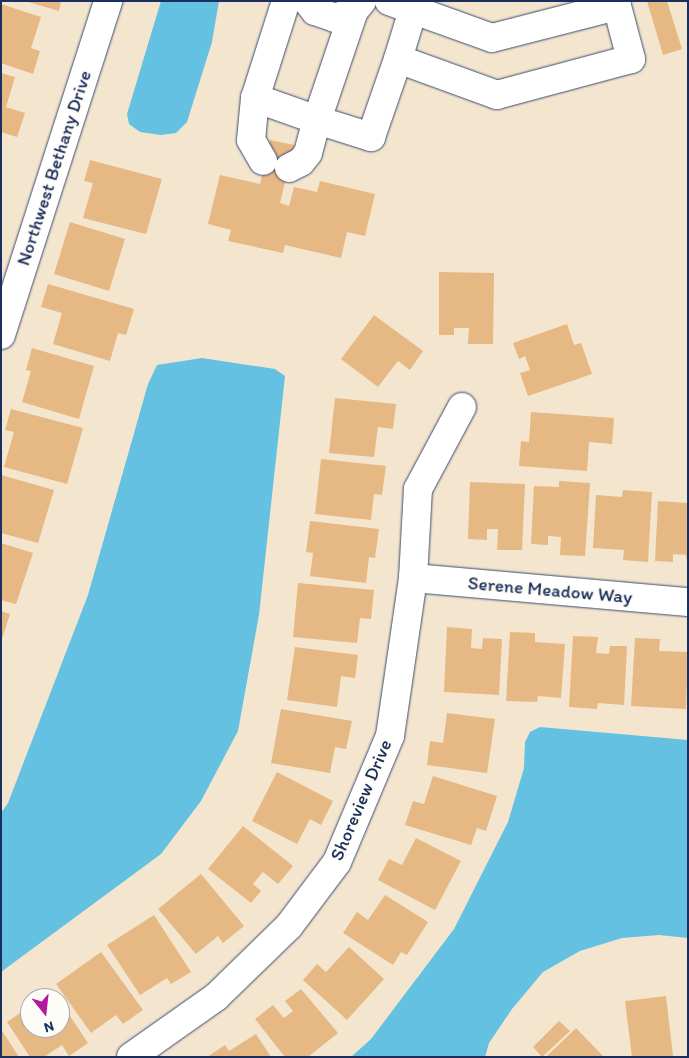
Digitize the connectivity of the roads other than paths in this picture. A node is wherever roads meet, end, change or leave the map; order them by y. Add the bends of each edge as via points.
1 (108, 1) edge
2 (286, 1) edge
3 (307, 1) edge
4 (358, 6) edge
5 (401, 6) edge
6 (398, 60) junction
7 (253, 109) junction
8 (314, 130) junction
9 (263, 161) dead end
10 (289, 168) dead end
11 (5, 308) edge
12 (1, 335) edge
13 (462, 407) dead end
14 (413, 578) junction
15 (688, 602) edge
16 (131, 1057) edge

1 - 11 street, Northwest Bethany Drive
2 - 7 street
3 - 4 street via 324,16 345,16
4 - 8 street
5 - 6 street
5 - 6 street via 492,38 617,6 631,59 497,95
6 - 8 street via 371,137
7 - 8 street
7 - 9 street via 251,140
8 - 10 street via 301,162
11 - 12 street, Northwest Bethany Drive
13 - 14 street, Shoreview Drive via 418,489
14 - 15 street, Serene Meadow Way
14 - 16 street, Shoreview Drive via 390,736 337,862 289,926 216,997

